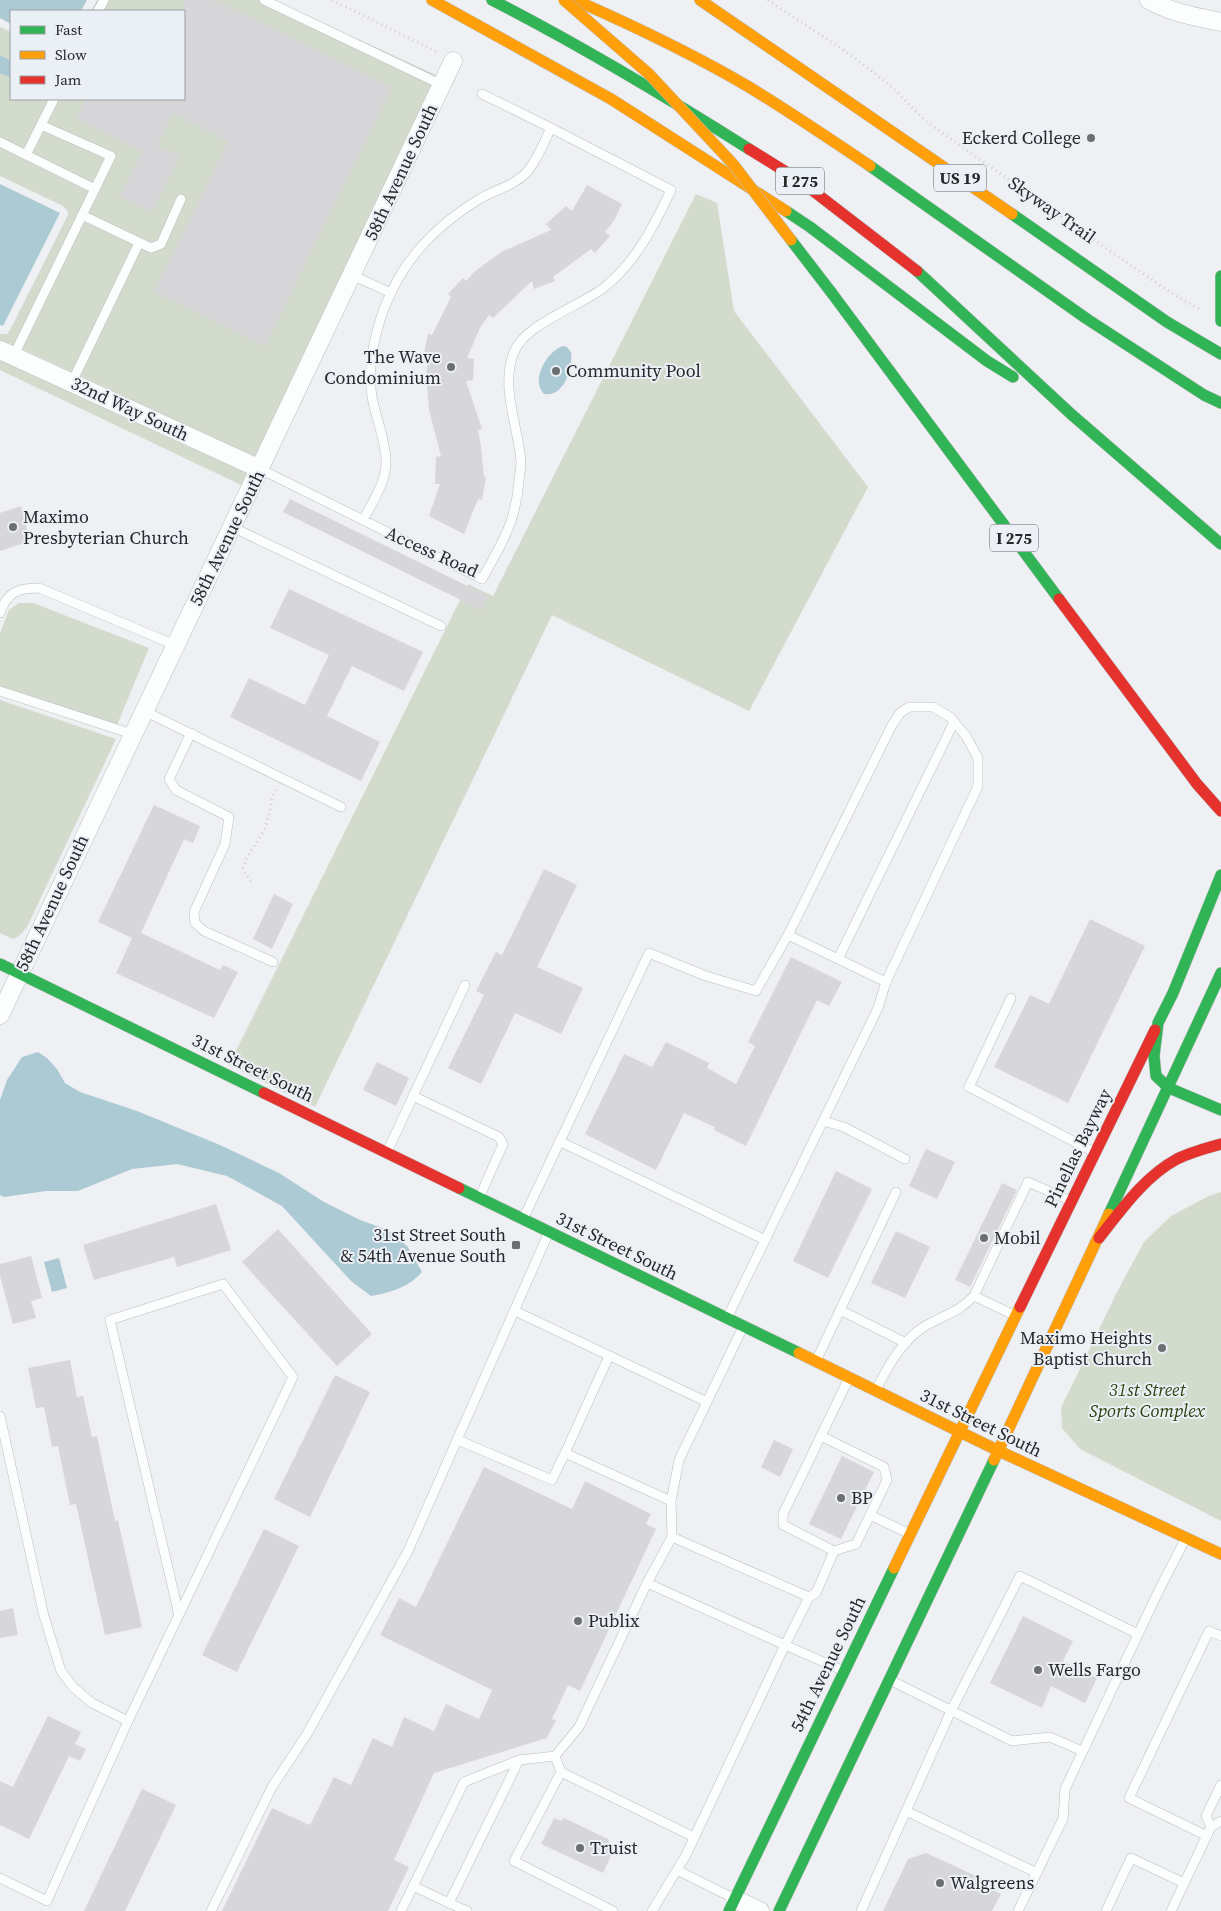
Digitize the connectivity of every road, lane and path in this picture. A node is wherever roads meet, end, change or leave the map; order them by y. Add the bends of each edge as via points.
1 (264, 0) edge
2 (332, 0) edge
3 (432, 0) edge
4 (492, 0) edge
5 (564, 0) edge
6 (575, 0) edge
7 (700, 0) edge
8 (768, 0) edge
9 (1149, 0) edge
10 (1221, 22) edge
11 (453, 61) joint
12 (442, 86) junction
13 (482, 94) dead end
14 (53, 100) edge
15 (40, 125) junction
16 (551, 128) junction
17 (0, 142) edge
18 (26, 155) junction
19 (95, 189) junction
20 (182, 199) dead end
21 (82, 215) junction
22 (139, 242) junction
23 (352, 275) junction
24 (1221, 276) edge
25 (390, 293) junction
26 (1206, 314) dead end
27 (1221, 321) edge
28 (7, 352) edge
29 (1221, 354) edge
30 (72, 382) junction
31 (1221, 403) edge
32 (1071, 414) junction
33 (260, 469) junction
34 (363, 520) junction
35 (232, 527) junction
36 (1221, 544) edge
37 (0, 613) edge
38 (441, 626) dead end
39 (175, 645) junction
40 (0, 691) edge
41 (144, 711) junction
42 (954, 722) junction
43 (132, 734) junction
44 (191, 734) junction
45 (281, 778) junction
46 (341, 807) dead end
47 (1221, 811) edge
48 (1221, 875) edge
49 (251, 880) dead end
50 (788, 935) junction
51 (838, 959) junction
52 (273, 962) dead end
53 (0, 964) edge
54 (19, 973) junction
55 (1221, 973) edge
56 (886, 982) junction
57 (465, 985) dead end
58 (1010, 998) dead end
59 (0, 1015) edge
60 (1158, 1023) junction
61 (1169, 1088) junction
62 (413, 1096) junction
63 (1221, 1110) edge
64 (823, 1121) junction
65 (559, 1141) junction
66 (1221, 1144) edge
67 (387, 1152) junction
68 (1095, 1153) junction
69 (905, 1159) dead end
70 (896, 1192) dead end
71 (479, 1198) junction
72 (1071, 1201) junction
73 (523, 1219) junction
74 (550, 1232) junction
75 (1098, 1238) junction
76 (766, 1240) junction
77 (974, 1296) junction
78 (840, 1310) junction
79 (514, 1311) junction
80 (1015, 1316) junction
81 (727, 1319) junction
82 (743, 1326) junction
83 (906, 1343) junction
84 (609, 1356) junction
85 (816, 1362) junction
86 (849, 1378) junction
87 (875, 1391) junction
88 (707, 1402) junction
89 (0, 1416) edge
90 (959, 1432) junction
91 (821, 1436) junction
92 (458, 1440) junction
93 (999, 1451) junction
94 (565, 1453) junction
95 (671, 1501) junction
96 (870, 1515) junction
97 (910, 1534) junction
98 (672, 1537) junction
99 (1186, 1538) junction
100 (834, 1551) junction
101 (1221, 1554) edge
102 (647, 1583) junction
103 (809, 1597) junction
104 (179, 1615) junction
105 (1138, 1634) junction
106 (1221, 1636) edge
107 (785, 1645) junction
108 (844, 1672) junction
109 (890, 1680) junction
110 (951, 1710) junction
111 (128, 1721) junction
112 (1082, 1752) junction
113 (555, 1756) junction
114 (519, 1760) junction
115 (561, 1772) junction
116 (1221, 1784) edge
117 (906, 1811) junction
118 (1221, 1821) edge
119 (1209, 1831) junction
120 (694, 1837) junction
121 (677, 1870) junction
122 (1037, 1873) junction
123 (0, 1878) edge
124 (1184, 1883) junction
125 (413, 1886) junction
126 (450, 1903) junction
127 (732, 1905) edge
128 (211, 1911) edge
129 (401, 1911) edge
130 (467, 1911) edge
131 (613, 1911) edge
132 (652, 1911) edge
133 (760, 1911) edge
134 (779, 1911) edge
135 (861, 1911) edge
136 (1018, 1911) edge
137 (1106, 1911) edge
138 (1171, 1911) edge

1 - 12 lane
2 - 11 path
3 - 32 main road via 611,99 810,227 987,361
4 - 32 main road, I 275 via 678,104 799,180 922,276
5 - 47 main road, I 275, bridge via 649,74 733,164 1197,784
6 - 31 main road, US 19 via 702,61 801,119 1087,319
7 - 29 main road, US 19 via 1167,322
8 - 26 path, Skyway Trail via 873,72 928,123
9 - 10 street via 1189,16
11 - 12 street, 58th Avenue South
12 - 23 street, 58th Avenue South
13 - 16 lane
14 - 15 lane
15 - 18 lane
15 - 19 lane via 111,156
16 - 25 lane via 528,171 513,184 482,198 454,217 405,267
16 - 34 lane, Access Road via 671,190 657,220 623,270 602,289 537,326 524,336 514,351 508,378 521,462 518,493 510,524 482,578
17 - 18 lane
18 - 19 lane
19 - 21 lane
20 - 22 lane via 161,244 151,248
21 - 22 lane
21 - 28 lane
22 - 30 lane
23 - 25 lane
23 - 33 street, 58th Avenue South
24 - 27 main road
25 - 34 lane via 373,352 372,395 386,462 382,483
28 - 30 street, 32nd Way South
30 - 33 street, 32nd Way South
32 - 36 main road, I 275
33 - 34 lane, Access Road
33 - 35 street, 58th Avenue South
35 - 38 lane
35 - 39 street, 58th Avenue South
37 - 39 lane via 5,599 23,588 39,588
39 - 41 street, 58th Avenue South
40 - 43 lane
41 - 43 street, 58th Avenue South
41 - 44 lane
42 - 50 lane via 933,707 909,707 900,713 890,727
42 - 51 lane
42 - 56 lane via 978,758 978,786
43 - 54 street, 58th Avenue South
44 - 45 lane
44 - 52 lane via 169,779 176,790 229,817 225,844 194,912 195,923 204,931
45 - 46 lane
45 - 49 path via 271,799 267,822 246,858 244,872
48 - 60 main road, Pinellas Bayway
50 - 51 lane
50 - 65 lane via 756,991 706,976 649,952
51 - 56 lane
53 - 54 main road, 31st Street South
54 - 59 street, 58th Avenue South
54 - 67 main road, 31st Street South
55 - 61 main road
56 - 64 lane via 878,1008
57 - 62 lane
58 - 68 lane via 969,1087
60 - 61 main road via 1154,1056 1156,1076
60 - 68 main road, Pinellas Bayway
61 - 63 main road
61 - 75 main road
62 - 67 lane
62 - 71 lane via 499,1137 503,1144
64 - 69 lane via 844,1127
64 - 76 lane
65 - 73 lane
65 - 76 lane
66 - 75 main road via 1175,1160 1126,1205
67 - 71 main road, 31st Street South
68 - 72 main road, Pinellas Bayway
70 - 78 lane
71 - 73 main road, 31st Street South
72 - 77 lane via 1028,1182
72 - 80 main road, Pinellas Bayway
73 - 74 main road, 31st Street South
74 - 79 lane
74 - 81 main road, 31st Street South
75 - 93 main road
76 - 81 lane
77 - 80 lane
77 - 83 lane via 964,1307 921,1329
78 - 83 lane
78 - 85 lane
79 - 84 lane
79 - 92 lane
80 - 90 main road, Pinellas Bayway
81 - 82 main road, 31st Street South
82 - 85 main road, 31st Street South
82 - 88 lane
83 - 87 lane via 888,1365
84 - 88 lane
84 - 94 lane
85 - 86 main road, 31st Street South
86 - 87 main road, 31st Street South
86 - 91 lane
87 - 90 main road, 31st Street South
88 - 95 lane via 679,1460
89 - 111 lane via 44,1616 61,1671 92,1704
90 - 93 main road, 31st Street South
90 - 97 main road, 54th Avenue South
91 - 96 lane via 884,1467 887,1480
91 - 100 lane via 783,1514 783,1525
92 - 94 lane via 552,1480
92 - 128 lane via 408,1551 307,1734 272,1787
93 - 99 main road, 31st Street South
93 - 109 main road
94 - 95 lane
95 - 98 lane
96 - 97 lane
96 - 100 lane via 856,1544
97 - 108 main road, 54th Avenue South
98 - 102 lane
98 - 103 lane
99 - 101 main road, 31st Street South
99 - 105 lane
100 - 103 lane via 816,1593
102 - 107 lane
102 - 113 lane via 579,1727
103 - 107 lane
104 - 104 lane via 293,1377 223,1284 110,1320
104 - 111 lane
105 - 110 lane via 1020,1576
105 - 112 lane
106 - 119 lane via 1209,1631 1128,1798
107 - 108 lane
107 - 120 lane
108 - 127 main road, 54th Avenue South
109 - 110 lane
109 - 134 main road
110 - 112 lane via 1012,1741 1050,1736
110 - 117 lane
111 - 123 lane via 47,1901
112 - 122 lane via 1065,1790 1063,1819
113 - 114 lane
113 - 115 lane
114 - 125 lane via 464,1782
114 - 126 lane
115 - 120 lane
115 - 131 lane via 514,1861
116 - 119 lane via 1206,1816
117 - 122 lane
117 - 135 lane
118 - 119 lane
119 - 124 lane
120 - 121 lane
121 - 127 lane
121 - 132 lane
122 - 136 lane
124 - 137 lane via 1131,1858
124 - 138 lane
125 - 126 lane
125 - 129 lane
126 - 130 lane
127 - 133 street

